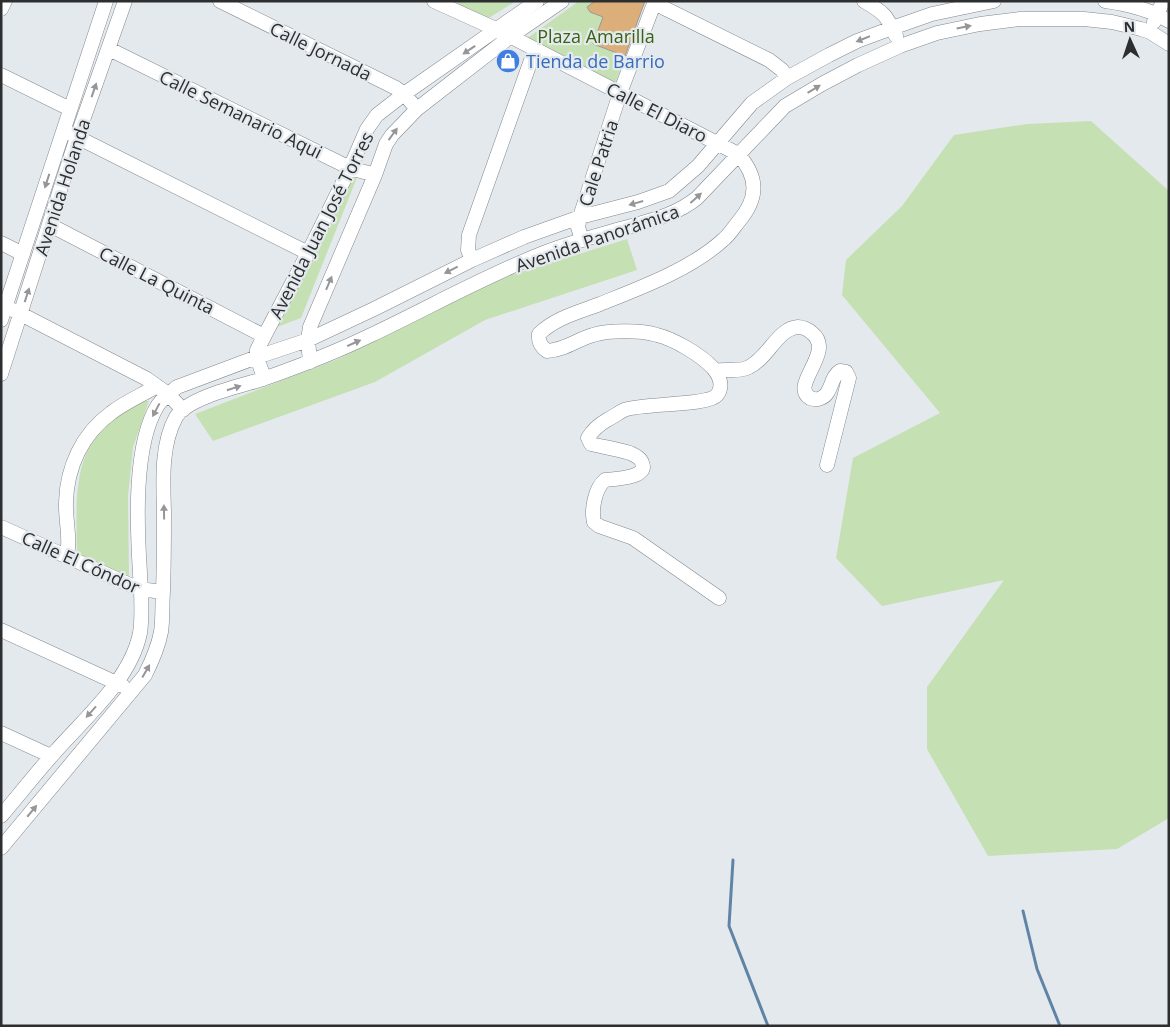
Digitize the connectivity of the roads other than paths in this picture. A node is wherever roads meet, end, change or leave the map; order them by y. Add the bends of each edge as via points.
1 (5, 1) edge
2 (106, 1) edge
3 (125, 1) edge
4 (220, 1) edge
5 (434, 1) edge
6 (537, 1) edge
7 (562, 1) edge
8 (864, 1) edge
9 (994, 1) edge
10 (1105, 1) edge
11 (654, 2) edge
12 (1135, 4) edge
13 (452, 5) edge
14 (1, 9) edge
15 (1163, 12) edge
16 (1127, 26) junction
17 (892, 28) junction
18 (498, 30) junction
19 (1150, 32) junction
20 (511, 36) junction
21 (1169, 44) edge
22 (900, 46) junction
23 (109, 49) junction
24 (535, 49) junction
25 (1, 75) edge
26 (787, 78) junction
27 (620, 93) junction
28 (404, 94) junction
29 (70, 109) junction
30 (418, 109) junction
31 (63, 131) junction
32 (78, 137) junction
33 (718, 143) junction
34 (738, 154) junction
35 (350, 168) junction
36 (375, 176) junction
37 (580, 217) junction
38 (50, 225) junction
39 (582, 240) junction
40 (1, 243) edge
41 (308, 253) junction
42 (23, 254) junction
43 (472, 260) junction
44 (4, 313) edge
45 (21, 314) junction
46 (264, 336) junction
47 (308, 340) junction
48 (257, 357) junction
49 (310, 362) junction
50 (716, 371) junction
51 (1, 374) edge
52 (264, 378) junction
53 (163, 390) junction
54 (183, 410) junction
55 (827, 465) dead end
56 (1, 527) edge
57 (67, 555) junction
58 (141, 590) junction
59 (163, 592) junction
60 (718, 598) dead end
61 (1, 630) edge
62 (116, 682) junction
63 (132, 691) junction
64 (1, 733) edge
65 (52, 756) junction
66 (1, 816) edge
67 (2, 845) edge

1 - 14 street
2 - 29 street, Avenida Holanda
3 - 23 street, Avenida Holanda
4 - 28 street, Calle Jornada
5 - 13 street, Calle El Diaro
6 - 18 street, Avenida Juan José Torres
7 - 20 street, Avenida Juan José Torres
8 - 17 street via 885,14
9 - 17 street, Avenida Panorámica via 932,14
10 - 12 street
11 - 26 street via 769,60
11 - 27 street, Cale Patria
12 - 15 street
12 - 16 street
13 - 18 street, Calle El Diaro
15 - 19 street
16 - 19 street, Avenida Panorámica
22 -> 16 street, Avenida Panorámica via 937,33 1020,19 1084,19
17 - 22 street
17 -> 26 street, Avenida Panorámica via 828,55
18 - 20 street, Calle El Diaro
18 -> 28 street, Avenida Juan José Torres
19 - 21 street, Avenida Panorámica
20 - 24 street, Calle El Diaro
20 - 30 street, Avenida Juan José Torres
34 -> 22 street, Avenida Panorámica via 785,106
32 -> 23 street, Avenida Holanda
23 - 35 street, Calle Semanario Aqui
24 - 27 street, Calle El Diaro
24 - 43 street via 469,235 468,250
25 - 29 street
26 - 33 street, Avenida Panorámica via 752,103
27 - 33 street, Calle El Diaro
27 - 37 street, Cale Patria
28 - 30 street, Calle Jornada
28 - 35 street, Avenida Juan José Torres via 377,115
29 - 31 street, Avenida Holanda
36 -> 30 street, Avenida Juan José Torres via 386,144
31 - 32 street
31 -> 42 street, Avenida Holanda
32 - 38 street, Avenida Holanda
32 - 41 street
33 - 34 street, Calle El Diaro
33 -> 37 street, Avenida Panorámica via 669,191
39 -> 34 street, Avenida Panorámica via 683,209
34 - 50 street via 750,171 754,198 725,238 690,264 555,322 544,329 538,339 547,351 559,350 604,332 656,334 707,361
35 - 36 street, Calle Semanario Aqui
35 - 41 street, Avenida Juan José Torres
47 -> 36 street, Avenida Juan José Torres via 310,327
37 - 39 street, Cale Patria via 578,227
37 - 43 street, Avenida Panorámica
45 -> 38 street, Avenida Holanda
38 - 46 street, Calle La Quinta
49 -> 39 street, Avenida Panorámica via 472,285
40 - 42 street
41 - 46 street, Avenida Juan José Torres
42 - 44 street, Avenida Holanda
43 -> 47 street, Avenida Panorámica
44 - 45 street
45 - 51 street, Avenida Holanda
45 - 53 street
46 - 48 street, Avenida Juan José Torres
47 - 48 street, Avenida Panorámica
47 - 49 street, Avenida Juan José Torres
48 - 52 street
48 - 53 street, Avenida Panorámica
49 - 52 street, Avenida Panorámica
50 - 55 street via 750,367 788,329 799,327 813,333 819,343 819,354 806,382 806,394 812,399 823,398 835,374 840,371 846,372 849,378
50 - 60 street via 720,390 715,397 706,401 625,410 604,422 588,438 591,444 630,453 643,463 643,468 633,476 602,482 594,522 633,538
54 -> 52 street, Avenida Panorámica via 197,401
53 - 54 street
53 - 57 street, Avenida Panorámica via 110,413 98,423 78,452 71,465 67,486
53 -> 58 street via 145,436 140,459
59 -> 54 street via 165,456 170,431
56 - 57 street, Calle El Cóndor
57 - 58 street, Calle El Cóndor
58 - 59 street, Calle El Cóndor
58 - 62 street via 140,634 127,667
63 -> 59 street via 145,675 154,655 161,632
61 - 62 street
62 - 63 street
62 -> 65 street
67 -> 63 street
64 - 65 street
65 - 66 street

